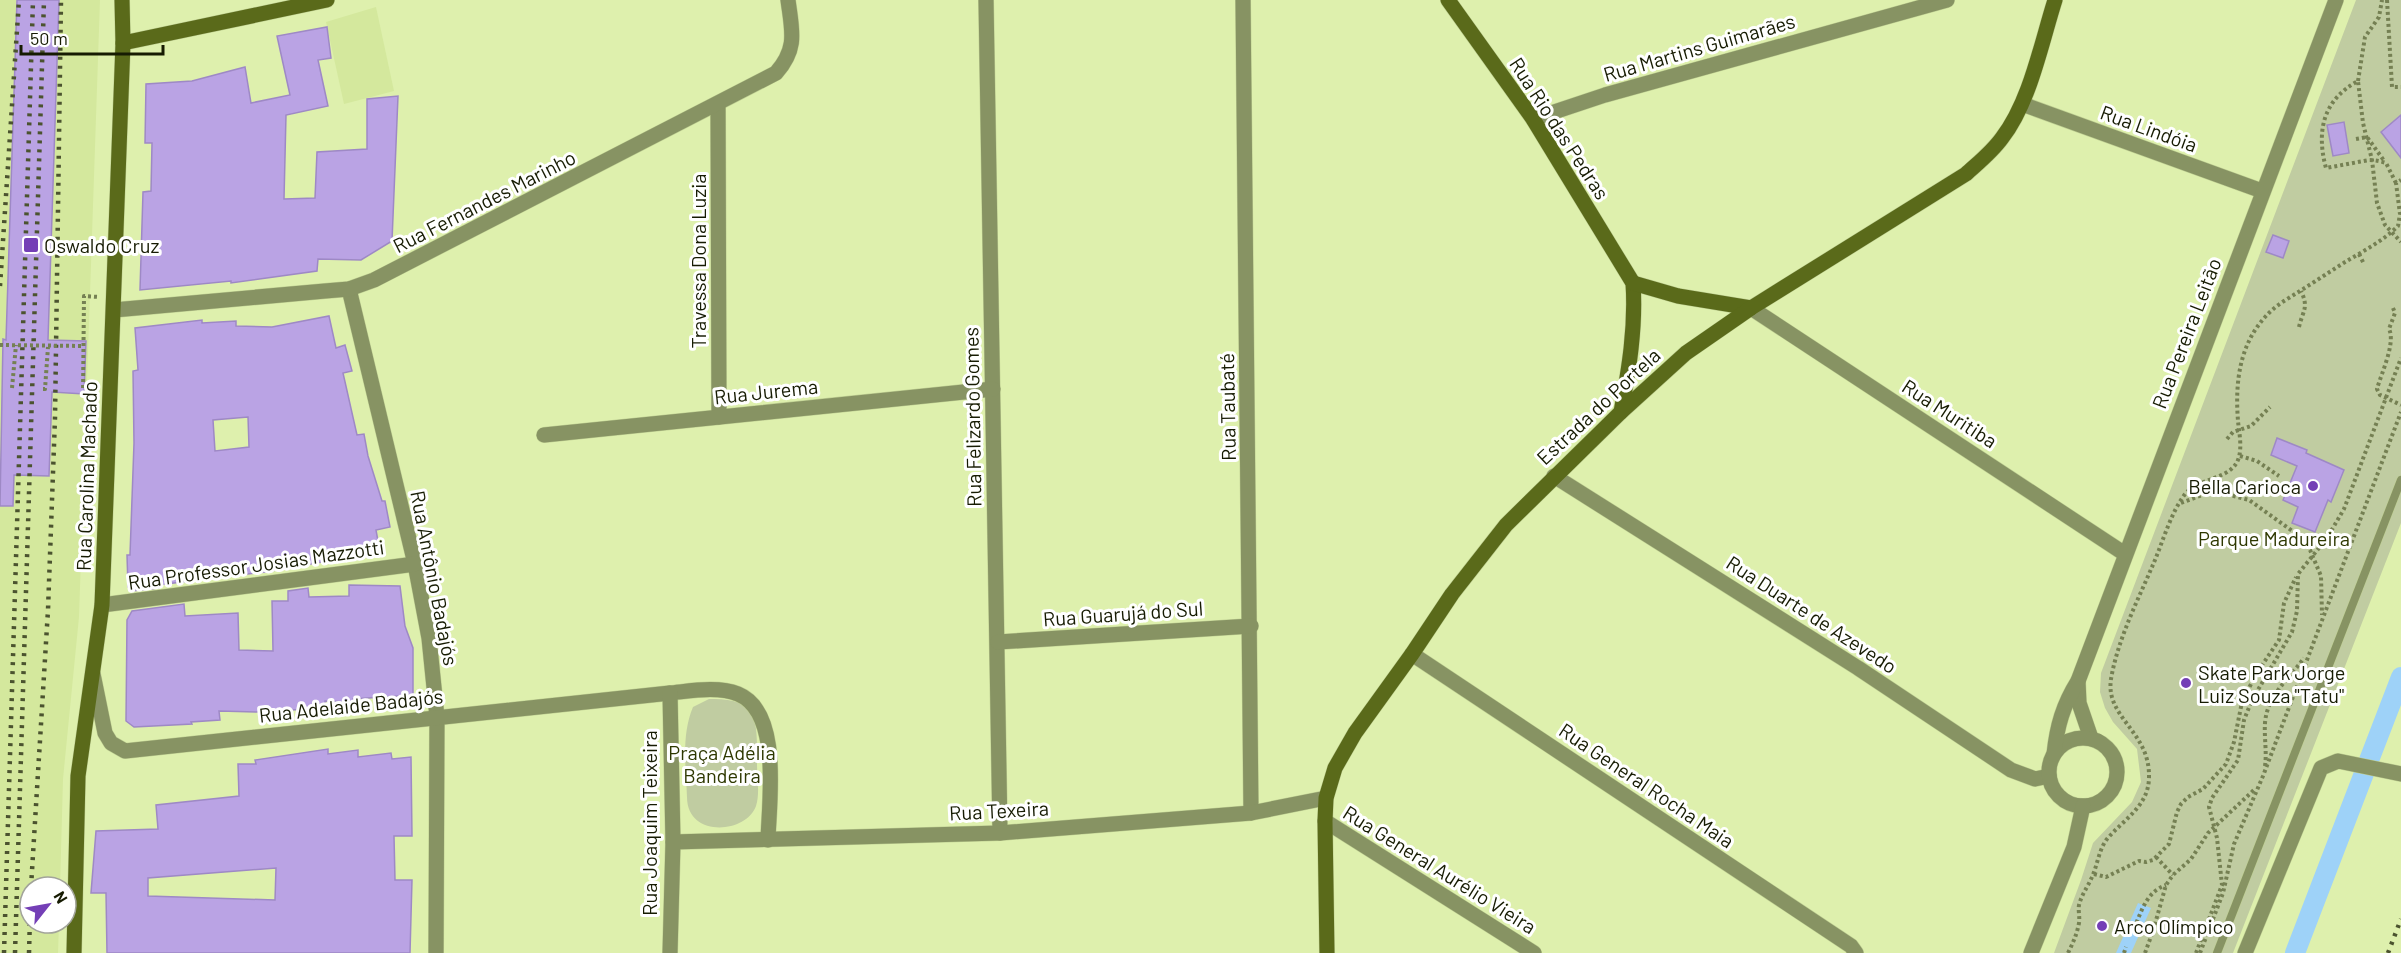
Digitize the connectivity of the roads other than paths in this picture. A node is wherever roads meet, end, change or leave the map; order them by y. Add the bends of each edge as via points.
1 (122, 0) edge
2 (327, 0) edge
3 (788, 0) edge
4 (986, 0) edge
5 (1243, 0) edge
6 (1448, 0) edge
7 (1947, 0) edge
8 (2055, 0) edge
9 (2336, 0) edge
10 (123, 42) junction
11 (718, 104) junction
12 (2022, 104) junction
13 (1533, 119) junction
14 (2262, 191) junction
15 (1633, 283) junction
16 (349, 289) junction
17 (1751, 308) junction
18 (114, 310) junction
19 (993, 389) junction
20 (1621, 412) junction
21 (719, 417) junction
22 (544, 435) dead end
23 (1554, 476) junction
24 (2401, 480) edge
25 (2125, 554) junction
26 (415, 564) junction
27 (102, 605) junction
28 (1251, 626) junction
29 (998, 642) junction
30 (1412, 654) junction
31 (93, 674) junction
32 (2078, 681) junction
33 (670, 693) junction
34 (437, 717) junction
35 (2091, 738) junction
36 (2054, 754) junction
37 (2401, 774) edge
38 (2049, 776) junction
39 (1326, 798) junction
40 (2083, 806) junction
41 (1251, 813) junction
42 (1325, 821) junction
43 (1000, 832) junction
44 (768, 840) junction
45 (673, 842) junction
46 (74, 953) edge
47 (436, 953) edge
48 (669, 953) edge
49 (1327, 953) edge
50 (1534, 953) edge
51 (1856, 953) edge
52 (2031, 953) edge
53 (2217, 953) edge
54 (2245, 953) edge

1 - 10 main road, Rua Carolina Machado
2 - 10 main road
3 - 11 street, Rua Fernandes Marinho via 793,42 787,60 776,73
4 - 19 street, Rua Felizardo Gomes
5 - 28 street, Rua Taubaté
6 - 13 main road, Rua Rio das Pedras
7 - 13 street, Rua Martins Guimarães via 1605,95
8 - 12 main road, Estrada do Portela
9 - 14 street, Rua Pereira Leitão
10 - 18 main road, Rua Carolina Machado
11 - 16 street, Rua Fernandes Marinho via 374,280
11 - 21 street, Travessa Dona Luzia
12 - 14 street, Rua Lindóia
12 - 17 main road, Estrada do Portela via 2003,138 1965,174
13 - 15 main road, Rua Rio das Pedras
14 - 25 street, Rua Pereira Leitão
15 - 17 main road via 1678,296
15 - 20 main road, Rua Rio das Pedras via 1635,311
16 - 18 street, Rua Fernandes Marinho
16 - 26 street, Rua Antônio Badajós
17 - 20 main road, Estrada do Portela via 1686,353
17 - 25 street, Rua Muritiba
18 - 27 main road, Rua Carolina Machado
19 - 21 street, Rua Jurema
19 - 29 street, Rua Felizardo Gomes
20 - 23 main road, Estrada do Portela
21 - 22 street, Rua Jurema
23 - 30 main road, Estrada do Portela via 1506,525 1452,594
23 - 38 street, Rua Duarte de Azevedo via 1858,668 2011,770 2035,779
24 - 53 lane
25 - 32 street, Rua Pereira Leitão
26 - 27 street, Rua Professor Josias Mazzotti
26 - 34 street, Rua Antônio Badajós via 429,638
27 - 31 main road, Rua Carolina Machado
28 - 29 street, Rua Guarujá do Sul
28 - 41 street, Rua Taubaté
29 - 43 street, Rua Felizardo Gomes
30 - 39 main road, Estrada do Portela via 1354,732 1335,768
30 - 51 street, Rua General Rocha Maia via 1851,946
31 - 34 street, Rua Adelaide Badajós via 105,733 125,751
31 - 46 main road, Rua Carolina Machado via 78,776
32 - 35 street, Rua Pereira Leitão via 2079,703
32 - 36 street, Rua Pereira Leitão via 2059,719
33 - 34 street, Rua Adelaide Badajós
33 - 44 street via 712,690 739,694 760,714 770,763
33 - 45 street, Rua Joaquim Teixeira
34 - 47 street, Rua Antônio Badajós
35 - 36 street via 2070,740
35 - 40 street via 2102,742 2116,760 2117,782 2104,800
36 - 38 street
37 - 54 street via 2338,761 2321,768
38 - 40 street via 2065,801
39 - 41 street, Rua Texeira
39 - 42 main road, Estrada do Portela
40 - 52 street via 2074,847
41 - 43 street, Rua Texeira
42 - 49 main road, Estrada do Portela
42 - 50 street, Rua General Aurélio Vieira
43 - 44 street, Rua Texeira
44 - 45 street, Rua Texeira
45 - 48 street, Rua Joaquim Teixeira

